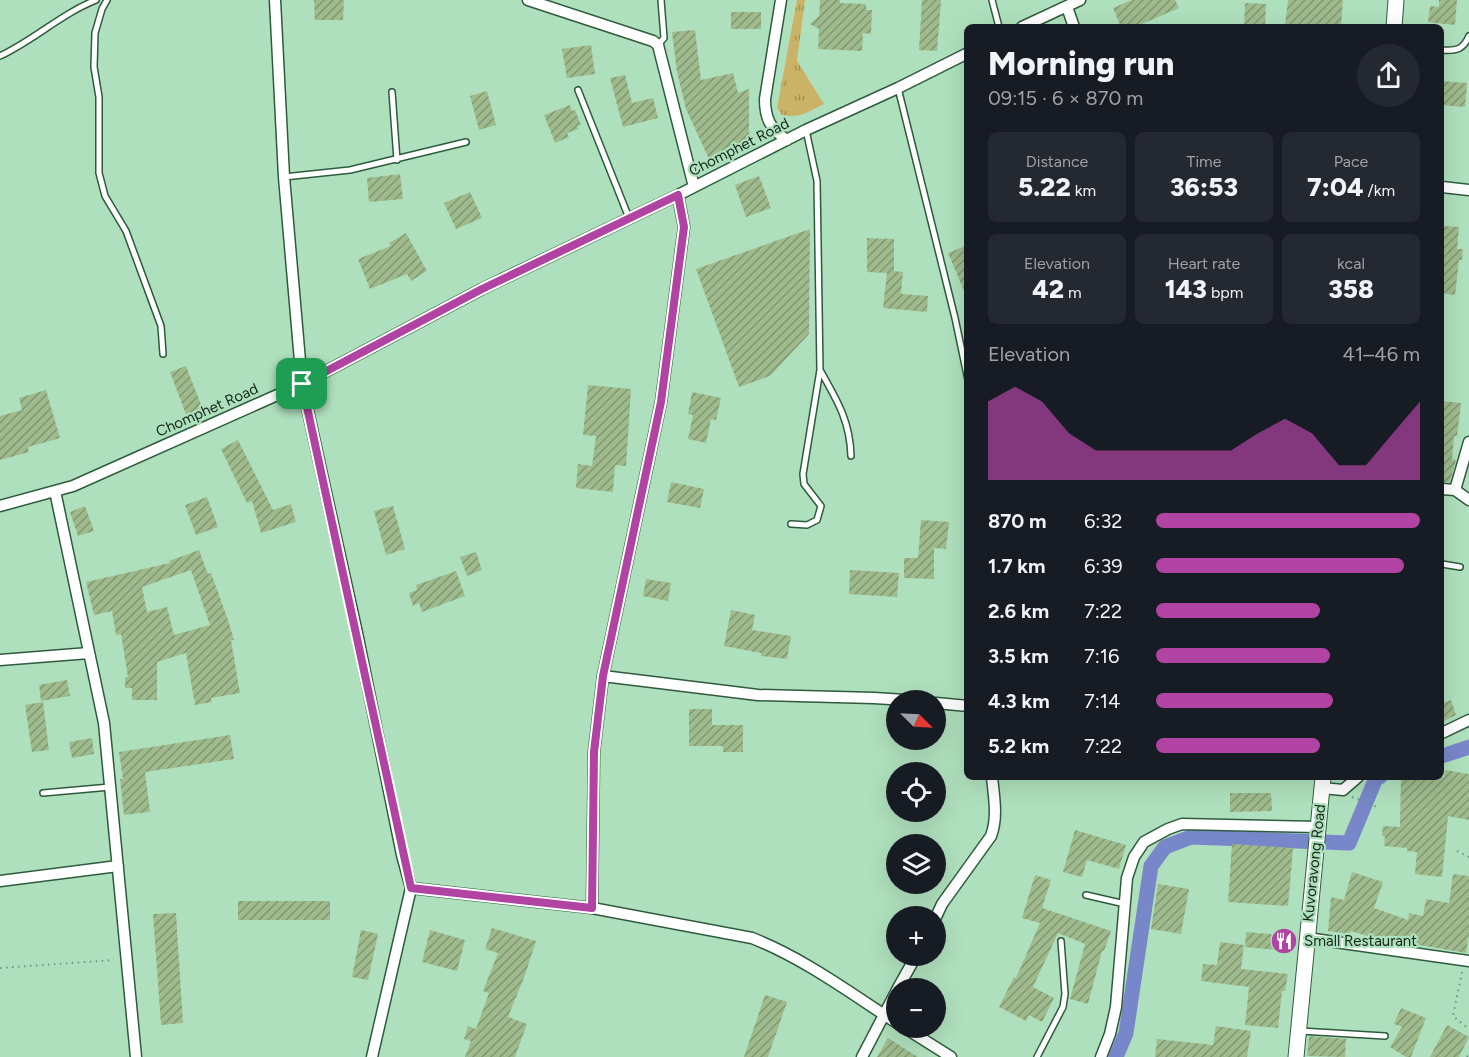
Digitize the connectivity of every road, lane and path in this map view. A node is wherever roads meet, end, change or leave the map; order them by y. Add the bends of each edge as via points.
1 (96, 0) edge
2 (108, 0) edge
3 (275, 0) edge
4 (528, 0) edge
5 (661, 0) edge
6 (781, 0) edge
7 (992, 0) edge
8 (1080, 0) edge
9 (1396, 0) edge
10 (1067, 7) junction
11 (998, 24) edge
12 (1029, 24) edge
13 (1073, 24) edge
14 (1394, 24) edge
15 (1469, 36) edge
16 (658, 45) junction
17 (1444, 50) edge
18 (964, 55) edge
19 (0, 56) edge
20 (898, 88) junction
21 (578, 90) dead end
22 (392, 92) dead end
23 (806, 130) junction
24 (787, 140) junction
25 (466, 142) dead end
26 (397, 160) junction
27 (284, 177) junction
28 (1444, 186) edge
29 (694, 187) junction
30 (1469, 190) edge
31 (678, 195) junction
32 (629, 218) junction
33 (163, 354) dead end
34 (964, 361) edge
35 (820, 370) junction
36 (302, 384) junction
37 (1469, 442) edge
38 (851, 456) dead end
39 (1444, 489) edge
40 (1455, 490) junction
41 (55, 491) junction
42 (1469, 500) edge
43 (0, 506) edge
44 (791, 524) dead end
45 (1444, 564) edge
46 (1460, 567) dead end
47 (89, 653) junction
48 (0, 660) edge
49 (603, 676) junction
50 (886, 699) edge
51 (946, 704) edge
52 (964, 706) edge
53 (1469, 720) edge
54 (1444, 732) edge
55 (1444, 759) edge
56 (1448, 761) dead end
57 (992, 780) edge
58 (1355, 780) edge
59 (1322, 783) edge
60 (110, 787) junction
61 (43, 793) dead end
62 (1359, 800) dead end
63 (1377, 807) dead end
64 (1318, 829) junction
65 (1457, 851) dead end
66 (1469, 857) edge
67 (118, 866) junction
68 (0, 881) edge
69 (411, 888) junction
70 (1086, 895) dead end
71 (1125, 904) junction
72 (941, 906) edge
73 (592, 908) junction
74 (1307, 938) junction
75 (1061, 942) dead end
76 (127, 959) junction
77 (1467, 961) edge
78 (0, 968) edge
79 (886, 1010) edge
80 (884, 1014) junction
81 (1469, 1029) edge
82 (1299, 1030) junction
83 (1385, 1036) dead end
84 (921, 1038) edge
85 (1469, 1053) edge
86 (136, 1057) edge
87 (372, 1057) edge
88 (862, 1057) edge
89 (951, 1057) edge
90 (1037, 1057) edge
91 (1101, 1057) edge
92 (1296, 1057) edge
93 (1467, 1057) edge

1 - 19 lane via 75,8
2 - 33 lane via 95,33 99,172 105,196 126,231 161,326
3 - 27 street
4 - 16 street
5 - 16 lane via 664,38
6 - 24 street via 765,111 776,133
7 - 11 lane
8 - 10 street
9 - 14 street
10 - 12 street
10 - 13 street
15 - 17 lane via 1456,51
16 - 29 street
18 - 20 street, Chomphet Road
20 - 23 street, Chomphet Road
20 - 34 lane
21 - 32 lane
22 - 26 lane
23 - 24 street, Chomphet Road
23 - 35 lane via 817,181
24 - 29 street, Chomphet Road
25 - 26 lane
26 - 27 lane
27 - 36 street
28 - 30 street
29 - 31 street, Chomphet Road
31 - 32 street, Chomphet Road
31 - 49 street via 684,227 661,402
32 - 36 street, Chomphet Road via 482,289
35 - 38 lane via 844,414
35 - 44 lane via 803,474 804,484 821,506 820,515 807,525
36 - 41 street, Chomphet Road
36 - 69 street
37 - 40 street
39 - 40 street
40 - 42 street
41 - 43 street, Chomphet Road
41 - 47 street
45 - 46 lane
47 - 48 street
47 - 60 street via 104,723
49 - 50 street via 758,695
49 - 73 street via 594,752
51 - 52 street
53 - 54 street
55 - 56 path
57 - 72 street via 995,815 991,836
58 - 59 street via 1343,790
59 - 64 street, Kuvoravong Road
60 - 61 lane
60 - 67 street
62 - 63 path
64 - 71 street via 1182,824 1168,829 1144,842 1134,857
64 - 74 street, Kuvoravong Road
65 - 66 path
67 - 68 street
67 - 76 street
69 - 73 street
69 - 87 street
70 - 71 lane
71 - 91 street via 1116,1006
73 - 80 street via 752,938 810,966
74 - 77 street
74 - 82 street, Kuvoravong Road
75 - 90 lane via 1063,1007
76 - 78 path
76 - 86 street
77 - 81 path via 1453,1016
79 - 80 street
80 - 88 street
82 - 83 lane
82 - 92 street, Kuvoravong Road
84 - 89 street
85 - 93 path

